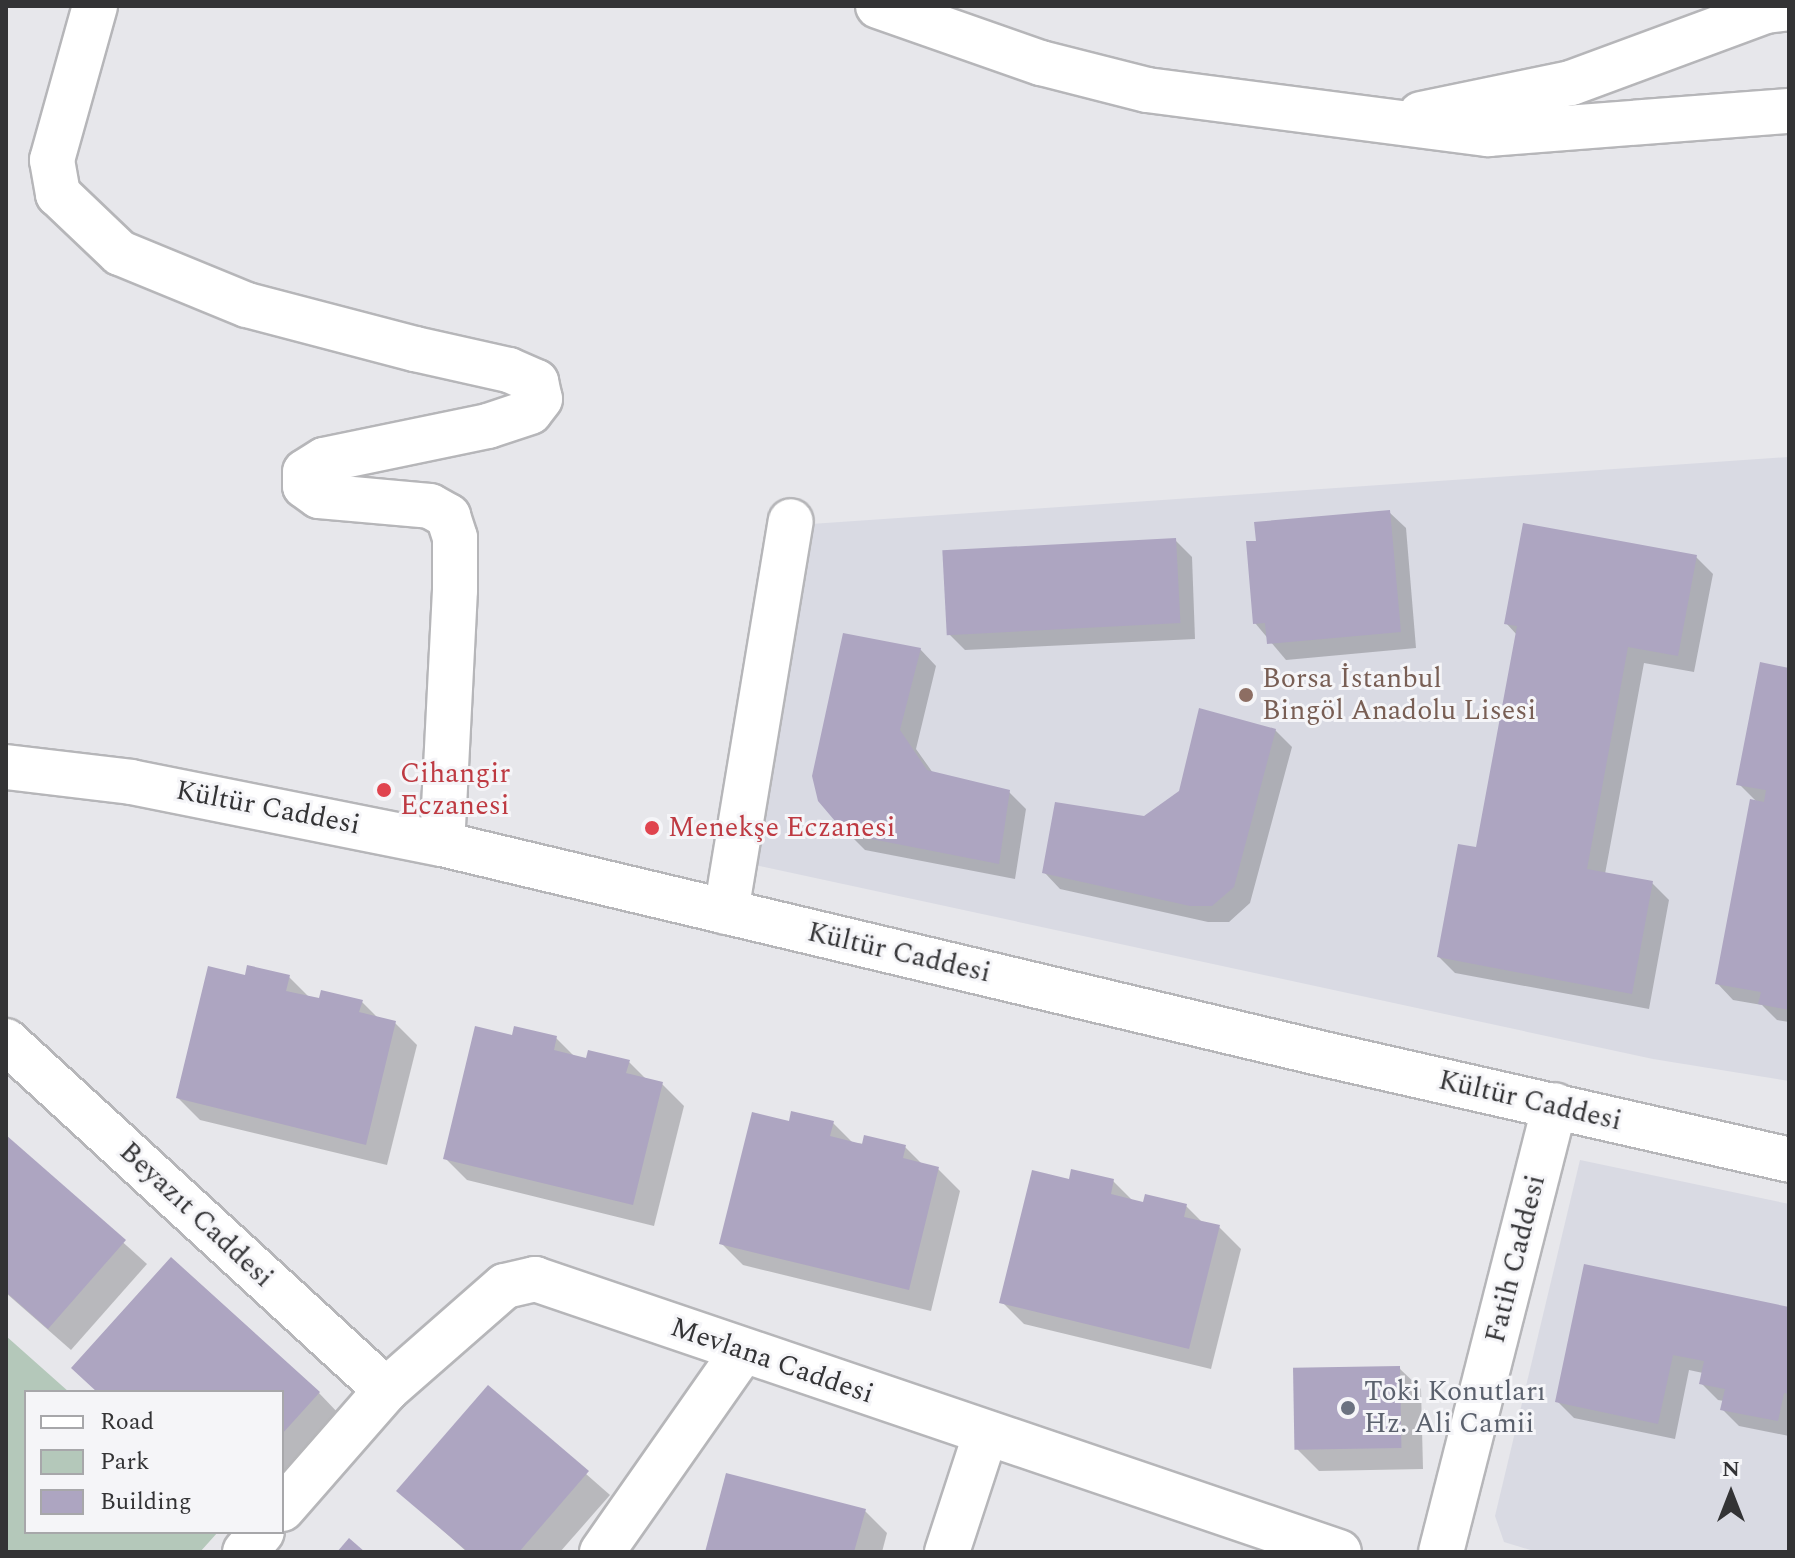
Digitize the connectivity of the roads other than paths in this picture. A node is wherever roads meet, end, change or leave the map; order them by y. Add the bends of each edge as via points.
1 (95, 6) edge
2 (878, 6) edge
3 (1789, 8) edge
4 (1789, 111) edge
5 (1384, 122) junction
6 (791, 521) dead end
7 (6, 767) edge
8 (442, 844) junction
9 (726, 912) junction
10 (6, 1041) edge
11 (1555, 1105) junction
12 (1789, 1160) edge
13 (742, 1352) junction
14 (386, 1390) junction
15 (986, 1433) junction
16 (284, 1507) edge
17 (260, 1534) edge
18 (245, 1552) edge
19 (602, 1552) edge
20 (947, 1552) edge
21 (1339, 1552) edge
22 (1441, 1552) edge

1 - 8 street via 52,160 58,194 120,253 247,305 509,370 536,382 540,399 530,412 324,460 305,472 305,486 319,496 430,506 448,516 455,538 455,590
2 - 5 street via 1041,63 1147,90
3 - 5 street via 1766,11 1571,83
4 - 5 street via 1488,134
6 - 9 street
7 - 8 street, Kültür Caddesi via 131,782
8 - 9 street, Kültür Caddesi
9 - 11 street, Kültür Caddesi
10 - 14 street, Beyazıt Caddesi
11 - 12 street, Kültür Caddesi
11 - 22 street, Fatih Caddesi
13 - 14 street, Mevlana Caddesi via 535,1279 505,1286
13 - 15 street, Mevlana Caddesi
13 - 19 street
14 - 16 street, Mevlana Caddesi
15 - 20 street
15 - 21 street, Mevlana Caddesi
17 - 18 street

